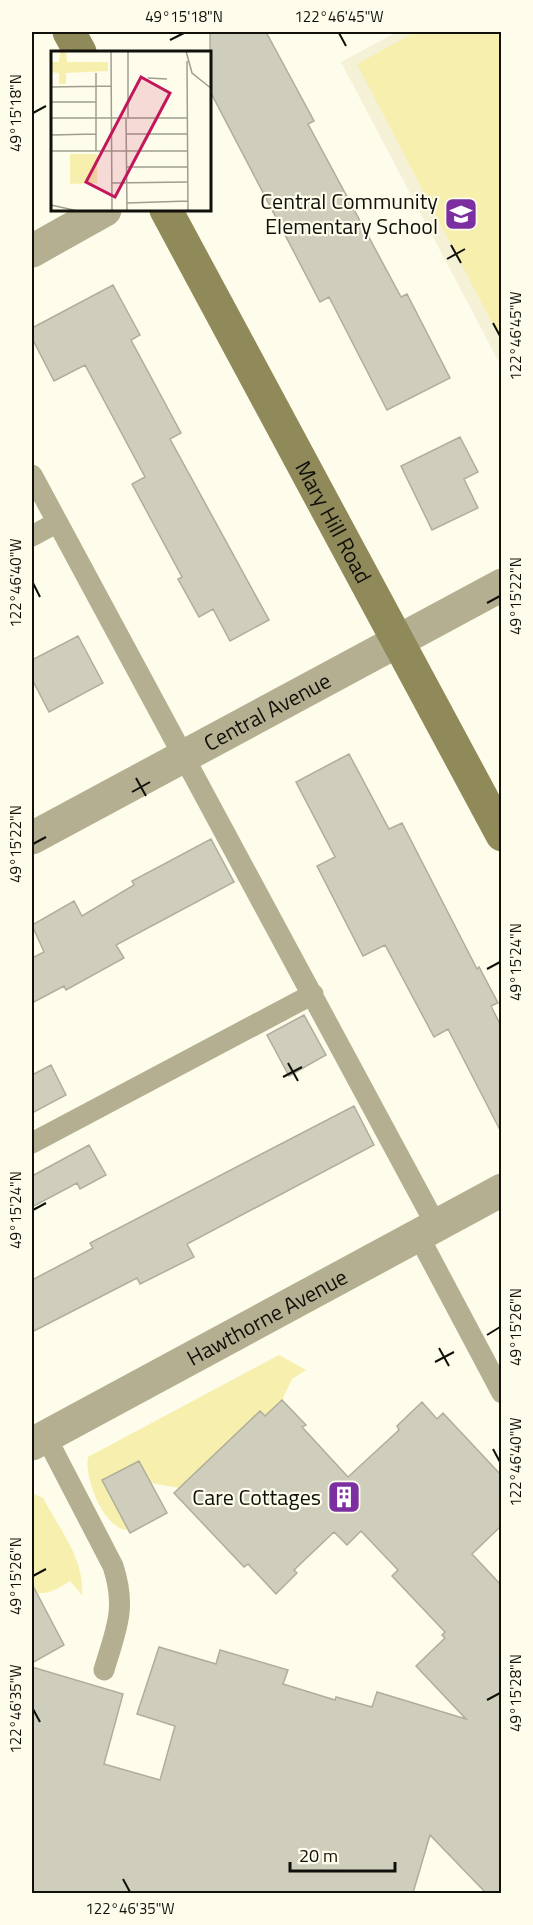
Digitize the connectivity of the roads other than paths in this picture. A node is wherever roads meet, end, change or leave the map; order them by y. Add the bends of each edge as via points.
1 (69, 32) edge
2 (79, 51) edge
3 (101, 212) edge
4 (167, 212) edge
5 (32, 250) edge
6 (32, 475) edge
7 (56, 523) junction
8 (32, 536) edge
9 (501, 585) edge
10 (396, 640) junction
11 (183, 757) junction
12 (501, 835) edge
13 (32, 838) edge
14 (313, 994) junction
15 (32, 1143) edge
16 (501, 1190) edge
17 (427, 1230) junction
18 (501, 1393) edge
19 (39, 1440) edge
20 (104, 1670) dead end

1 - 2 street
3 - 5 street
4 - 10 street, Mary Hill Road
6 - 7 lane
7 - 8 lane
7 - 11 lane
9 - 10 street, Central Avenue
10 - 11 street, Central Avenue
10 - 12 street, Mary Hill Road
11 - 13 street, Central Avenue
11 - 14 lane
14 - 15 lane
14 - 17 lane
16 - 17 street, Hawthorne Avenue
17 - 18 lane
17 - 19 street, Hawthorne Avenue
19 - 20 lane via 113,1566 120,1587 118,1623

